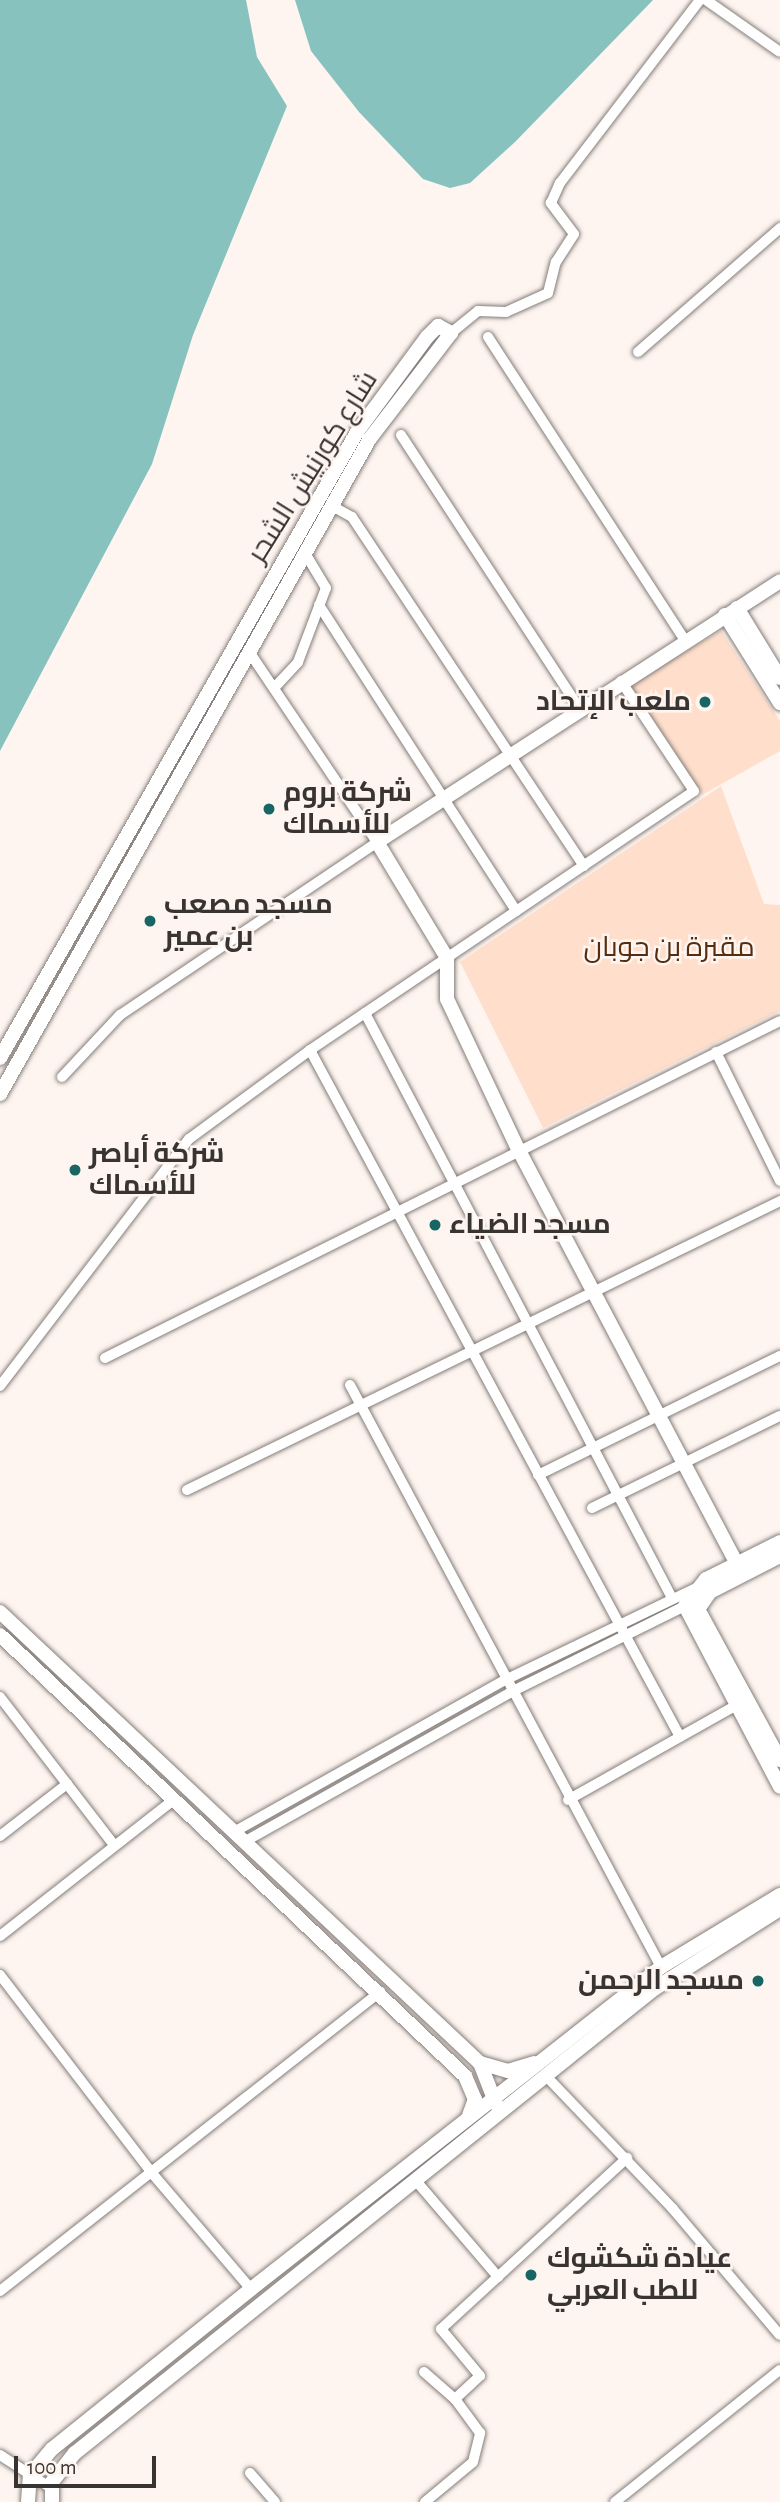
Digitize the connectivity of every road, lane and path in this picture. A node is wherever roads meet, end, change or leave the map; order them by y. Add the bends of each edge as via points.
1 (700, 0) edge
2 (706, 0) edge
3 (780, 52) edge
4 (780, 228) edge
5 (451, 332) junction
6 (488, 337) dead end
7 (638, 352) dead end
8 (401, 435) dead end
9 (332, 506) junction
10 (305, 553) junction
11 (780, 581) edge
12 (319, 605) junction
13 (731, 611) junction
14 (684, 639) junction
15 (250, 653) junction
16 (780, 678) edge
17 (621, 681) junction
18 (275, 687) junction
19 (780, 703) edge
20 (579, 708) junction
21 (509, 754) junction
22 (151, 792) junction
23 (443, 798) junction
24 (166, 800) junction
25 (377, 842) junction
26 (584, 866) junction
27 (516, 911) junction
28 (447, 958) junction
29 (365, 1013) junction
30 (780, 1021) edge
31 (310, 1050) junction
32 (716, 1052) junction
33 (0, 1058) edge
34 (62, 1077) dead end
35 (0, 1094) edge
36 (518, 1149) junction
37 (454, 1181) junction
38 (780, 1181) edge
39 (780, 1201) edge
40 (396, 1210) junction
41 (594, 1293) junction
42 (529, 1325) junction
43 (472, 1353) junction
44 (780, 1356) edge
45 (105, 1358) dead end
46 (350, 1385) dead end
47 (0, 1386) edge
48 (362, 1407) junction
49 (659, 1416) junction
50 (780, 1416) edge
51 (594, 1447) junction
52 (684, 1464) junction
53 (538, 1475) junction
54 (187, 1490) dead end
55 (619, 1495) junction
56 (592, 1508) dead end
57 (780, 1542) edge
58 (780, 1556) edge
59 (737, 1564) junction
60 (694, 1589) junction
61 (672, 1598) junction
62 (685, 1606) junction
63 (0, 1612) edge
64 (617, 1622) junction
65 (624, 1635) junction
66 (2, 1640) edge
67 (505, 1680) junction
68 (511, 1692) junction
69 (0, 1697) edge
70 (735, 1706) junction
71 (680, 1738) junction
72 (780, 1760) edge
73 (67, 1784) junction
74 (780, 1787) edge
75 (175, 1799) junction
76 (568, 1800) junction
77 (0, 1836) edge
78 (239, 1837) junction
79 (114, 1845) junction
80 (780, 1900) edge
81 (0, 1936) edge
82 (367, 1956) junction
83 (661, 1967) junction
84 (355, 1968) junction
85 (0, 1975) edge
86 (380, 1992) junction
87 (542, 2060) junction
88 (480, 2063) junction
89 (465, 2076) junction
90 (547, 2077) junction
91 (498, 2096) junction
92 (520, 2099) junction
93 (494, 2120) junction
94 (466, 2123) junction
95 (627, 2158) junction
96 (151, 2172) junction
97 (417, 2182) junction
98 (337, 2222) junction
99 (349, 2236) junction
100 (498, 2277) junction
101 (251, 2289) junction
102 (0, 2291) edge
103 (780, 2335) edge
104 (780, 2370) edge
105 (424, 2372) dead end
106 (455, 2399) junction
107 (0, 2455) edge
108 (250, 2473) dead end
109 (30, 2475) junction
110 (52, 2495) edge
111 (28, 2502) edge
112 (275, 2502) edge
113 (425, 2502) edge
114 (615, 2502) edge

1 - 5 street via 560,183 551,203 574,234 556,262 548,293 506,312 478,311
2 - 3 street
4 - 7 street
5 - 9 street, شارع كورنيش الشحر via 369,440
5 - 22 street, شارع كورنيش الشحر via 439,326 427,337 357,432
6 - 14 street
8 - 20 street
9 - 10 street, شارع كورنيش الشحر
9 - 21 street via 352,517
10 - 12 street via 326,588
10 - 15 street, شارع كورنيش الشحر
11 - 13 street
12 - 18 street via 298,662
12 - 23 street
13 - 14 street
13 - 16 street
13 - 19 street
14 - 17 street
15 - 18 street
15 - 24 street, شارع كورنيش الشحر
17 - 20 street
17 - 26 street via 694,791
18 - 25 street
20 - 21 street
21 - 23 street
21 - 26 street
22 - 24 street
22 - 33 street, شارع كورنيش الشحر
23 - 25 street
23 - 27 street
24 - 35 street, شارع كورنيش الشحر
25 - 28 street
25 - 34 street via 120,1015
26 - 27 street
27 - 28 street
28 - 29 street
28 - 36 street via 447,999
29 - 31 street
29 - 37 street
30 - 32 street
31 - 40 street
31 - 47 street via 189,1139
32 - 36 street
32 - 38 street
36 - 37 street
36 - 41 street
37 - 40 street
37 - 42 street
39 - 41 street
40 - 43 street
40 - 45 street
41 - 42 street
41 - 49 street
42 - 43 street
42 - 51 street
43 - 48 street
43 - 53 street
44 - 49 street
46 - 48 street
48 - 54 street
48 - 67 street
49 - 51 street
49 - 52 street
50 - 52 street
51 - 53 street
51 - 55 street
52 - 55 street
52 - 59 street
53 - 64 street
55 - 56 street
55 - 61 street
57 - 59 street
58 - 72 street via 710,1592 698,1609
59 - 60 street
60 - 61 street
60 - 62 street
61 - 64 street
62 - 65 street
62 - 70 street
63 - 78 street
64 - 65 street
64 - 67 street
65 - 68 street
65 - 71 street
66 - 75 street
67 - 68 street
67 - 78 street
68 - 76 street
68 - 78 street
69 - 73 street
70 - 71 street
70 - 74 street
71 - 76 street
73 - 77 street
73 - 79 street
75 - 79 street
75 - 84 street
76 - 83 street
78 - 82 street
79 - 81 street
80 - 83 street
80 - 90 street via 696,1959
82 - 84 street
82 - 88 street
83 - 87 street
84 - 86 street
85 - 96 street
86 - 89 street
86 - 96 street
87 - 88 street via 508,2070
87 - 91 street
88 - 91 street
89 - 91 street
89 - 94 street via 475,2099
90 - 92 street
90 - 95 street
91 - 92 street
91 - 93 street
91 - 94 street
92 - 93 street
93 - 97 street
94 - 98 street
95 - 100 street
95 - 103 street
96 - 101 street
96 - 102 street
97 - 99 street
97 - 100 street
98 - 99 street
98 - 101 street
99 - 110 street via 75,2453
100 - 106 street via 441,2329 480,2376
101 - 109 street via 52,2449
104 - 114 street
105 - 106 street
106 - 113 street via 478,2424 473,2462
107 - 109 street
108 - 112 street
109 - 110 street
109 - 111 street

